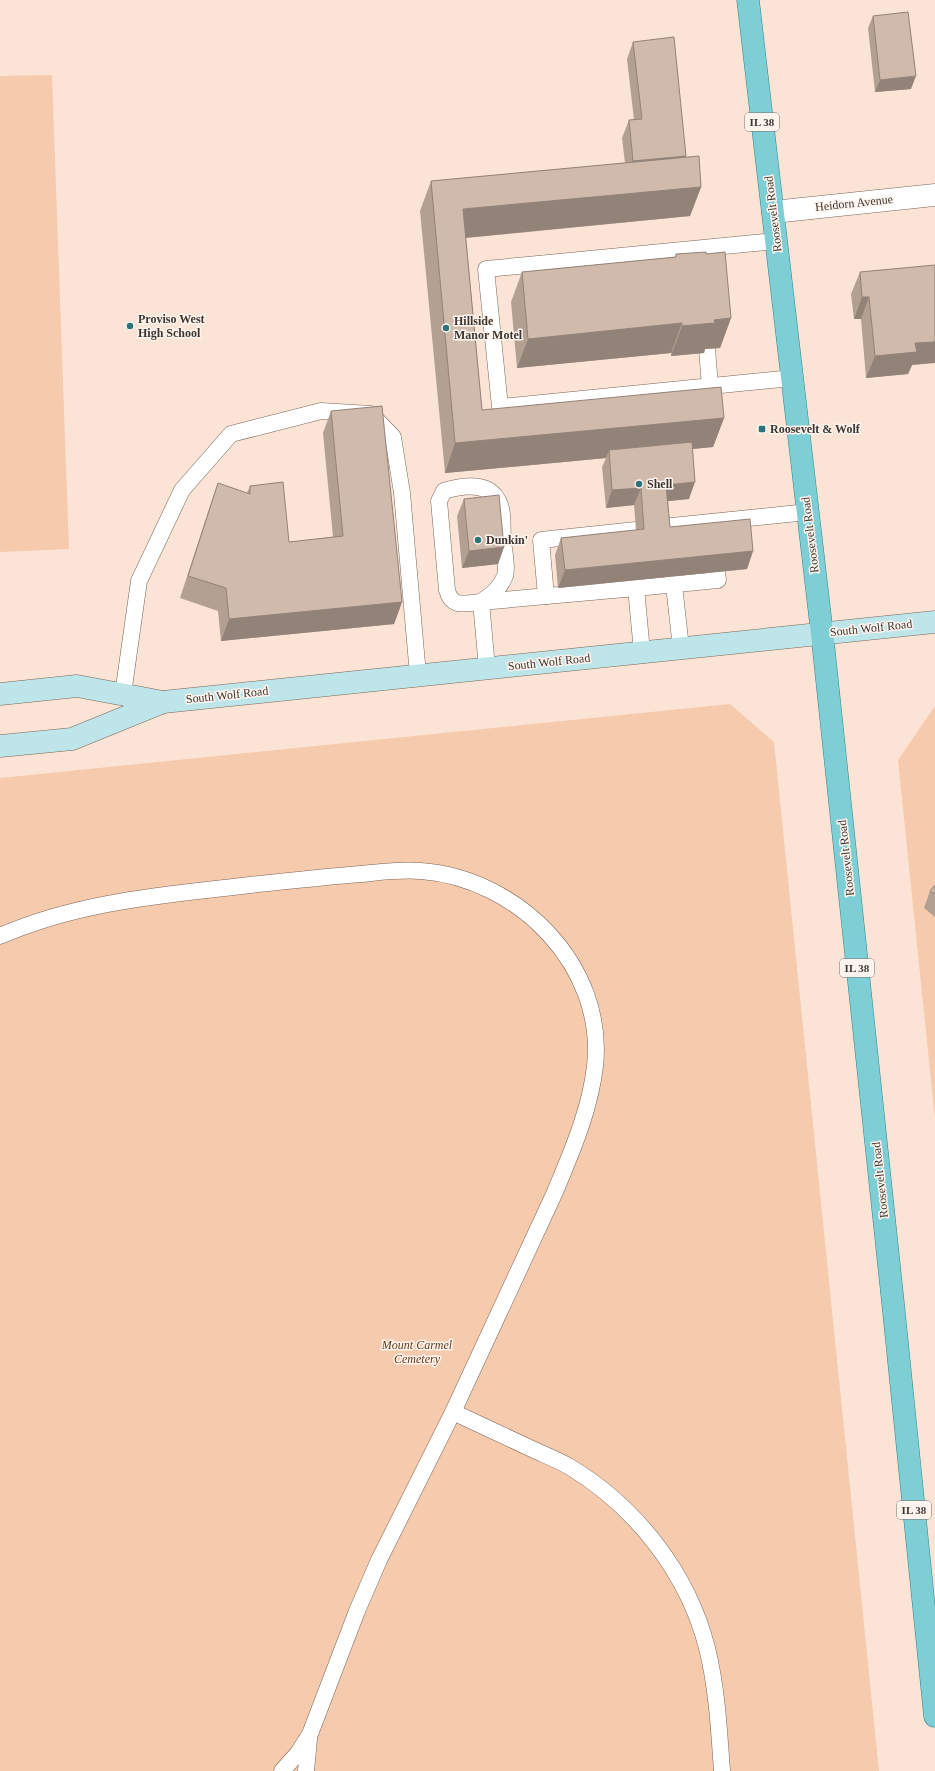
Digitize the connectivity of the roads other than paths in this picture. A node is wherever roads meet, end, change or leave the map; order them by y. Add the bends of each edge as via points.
1 (748, 0) edge
2 (935, 195) edge
3 (773, 212) junction
4 (776, 240) junction
5 (707, 349) edge
6 (792, 378) junction
7 (710, 386) junction
8 (808, 512) junction
9 (713, 522) junction
10 (582, 536) junction
11 (714, 539) edge
12 (670, 544) edge
13 (631, 548) edge
14 (583, 553) edge
15 (717, 572) edge
16 (673, 581) junction
17 (635, 584) junction
18 (546, 596) junction
19 (480, 602) junction
20 (935, 622) edge
21 (822, 633) junction
22 (681, 648) junction
23 (642, 652) junction
24 (487, 668) junction
25 (418, 675) junction
26 (0, 694) edge
27 (123, 694) junction
28 (163, 702) junction
29 (0, 746) edge
30 (0, 936) edge
31 (453, 1412) junction
32 (935, 1716) edge
33 (310, 1734) junction
34 (282, 1771) edge
35 (306, 1771) edge
36 (722, 1771) edge

1 - 3 main road, Roosevelt Road / IL 38
2 - 3 street, Heidorn Avenue
3 - 4 main road, Roosevelt Road / IL 38
4 - 6 main road, Roosevelt Road / IL 38
4 - 7 lane via 699,255 486,269 500,407
5 - 7 lane
6 - 7 lane
6 - 8 main road, Roosevelt Road / IL 38
8 - 9 lane
8 - 21 main road, Roosevelt Road / IL 38
9 - 11 lane
9 - 12 lane via 665,527
10 - 13 lane via 633,530
10 - 14 lane
10 - 18 lane via 541,540
15 - 16 lane via 718,580
16 - 17 lane
16 - 22 lane
17 - 18 lane
17 - 23 lane
18 - 19 lane
19 - 19 lane via 498,589 506,574 500,505 493,493 486,488 454,488 444,491 439,501 447,590 449,597 456,604
19 - 24 lane
20 - 21 main road, South Wolf Road
21 - 22 main road, South Wolf Road
21 - 32 main road, Roosevelt Road / IL 38
22 - 23 main road, South Wolf Road
23 - 24 main road, South Wolf Road
24 - 25 main road, South Wolf Road
25 - 27 lane via 402,493 393,437 371,414 321,411 232,434 182,490 139,581
25 - 28 main road, South Wolf Road
26 - 27 main road, South Wolf Road via 77,686
27 - 28 main road, South Wolf Road
28 - 29 main road, South Wolf Road via 72,739
30 - 31 lane via 48,917 143,897 408,870 450,876 495,892 517,905 556,941 585,989 592,1015 596,1041 590,1094 583,1120 555,1192
31 - 33 lane via 379,1560
31 - 36 lane via 569,1466 594,1483 634,1517 653,1539 684,1588 707,1647 714,1684
33 - 34 lane
33 - 35 lane

